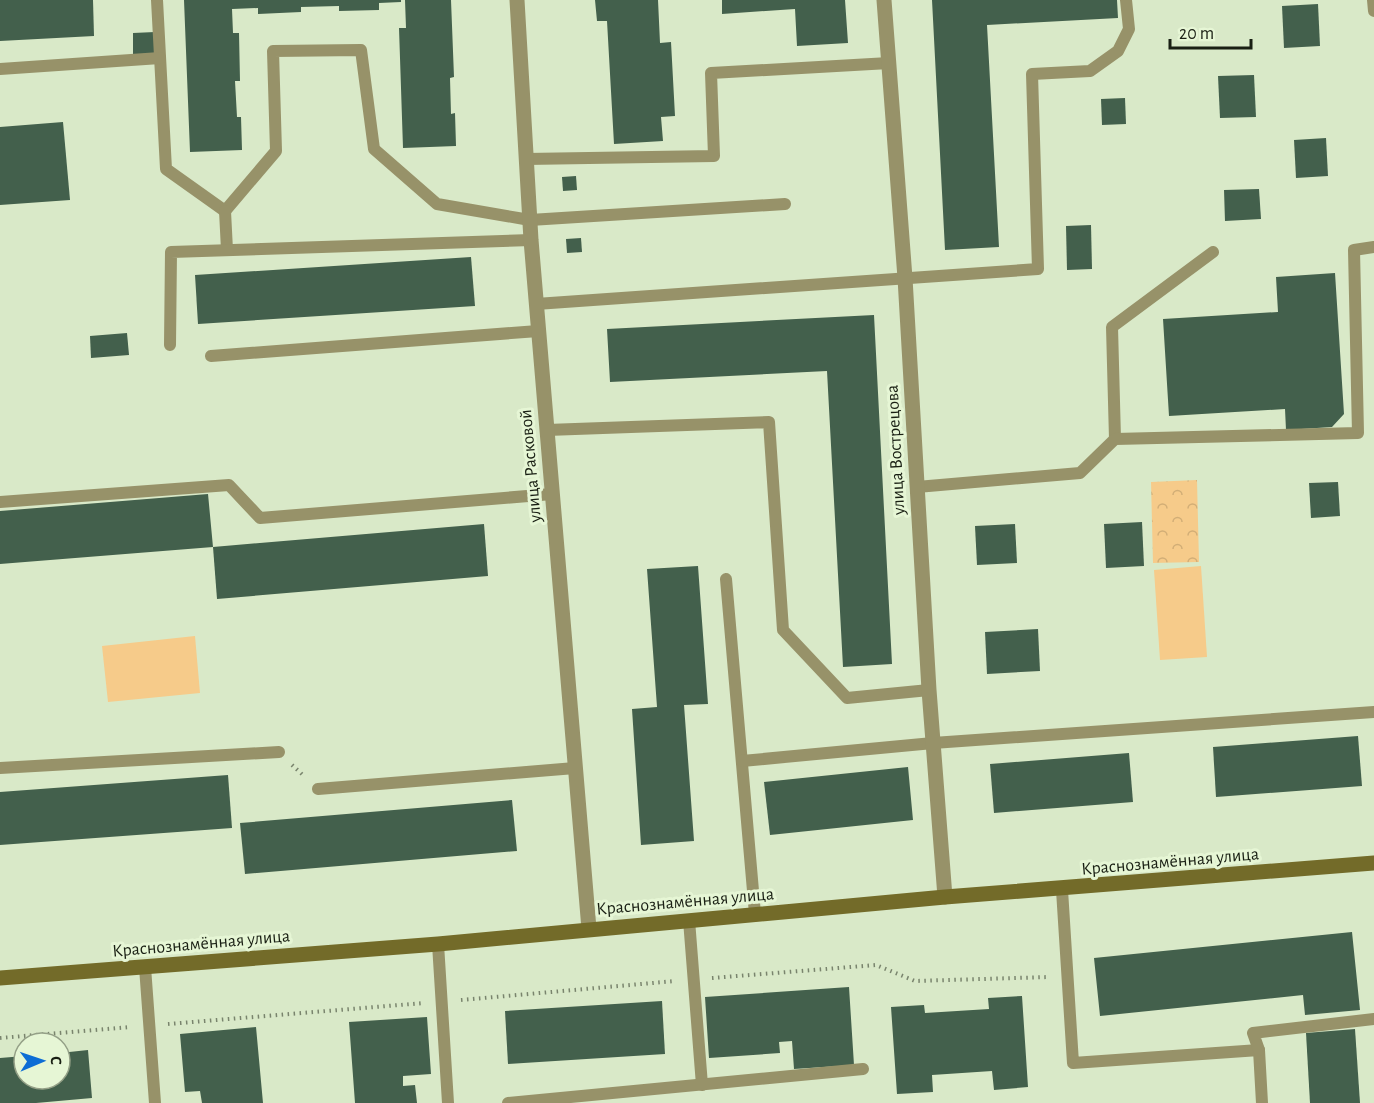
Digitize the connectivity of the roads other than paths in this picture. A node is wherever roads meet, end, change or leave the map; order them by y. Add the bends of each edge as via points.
1 (157, 0) edge
2 (517, 0) edge
3 (884, 0) edge
4 (1126, 0) edge
5 (1373, 0) edge
6 (1374, 11) edge
7 (160, 58) junction
8 (889, 63) junction
9 (0, 69) edge
10 (526, 159) junction
11 (785, 204) dead end
12 (225, 211) junction
13 (530, 219) junction
14 (531, 240) junction
15 (1374, 247) edge
16 (227, 250) junction
17 (1213, 252) dead end
18 (905, 278) junction
19 (536, 304) junction
20 (538, 330) junction
21 (170, 345) dead end
22 (211, 356) dead end
23 (547, 430) junction
24 (1114, 439) junction
25 (917, 487) junction
26 (552, 494) junction
27 (0, 502) edge
28 (726, 579) dead end
29 (929, 690) junction
30 (1374, 712) edge
31 (933, 743) junction
32 (279, 752) road end
33 (742, 761) junction
34 (0, 768) edge
35 (575, 768) junction
36 (318, 789) road end
37 (1374, 863) edge
38 (1062, 890) junction
39 (945, 897) junction
40 (755, 914) junction
41 (689, 920) junction
42 (589, 929) junction
43 (438, 944) junction
44 (145, 967) junction
45 (0, 978) edge
46 (1374, 1018) edge
47 (1259, 1050) junction
48 (863, 1069) dead end
49 (702, 1085) junction
50 (155, 1103) edge
51 (448, 1103) edge
52 (508, 1103) edge
53 (1262, 1103) edge

1 - 7 lane
2 - 10 street, улица Расковой
3 - 8 street, улица Вострецова
4 - 18 lane via 1128,29 1118,51 1090,71 1032,74 1038,269
5 - 6 lane
7 - 9 lane
7 - 12 lane via 166,169
8 - 10 lane via 711,73 714,156
8 - 18 street, улица Вострецова
10 - 13 street, улица Расковой
11 - 13 lane
12 - 13 lane via 276,151 273,51 361,50 374,149 437,204
12 - 16 lane
13 - 14 street, улица Расковой
14 - 16 lane
14 - 19 street, улица Расковой
15 - 24 lane via 1354,250 1358,433
16 - 21 lane via 171,252
17 - 24 lane via 1112,327
18 - 19 lane
18 - 25 street, улица Вострецова
19 - 20 street, улица Расковой
20 - 22 lane
20 - 23 street, улица Расковой
23 - 26 street, улица Расковой
23 - 29 lane via 769,422 783,630 847,698
24 - 25 lane via 1080,473
25 - 29 street, улица Вострецова
26 - 27 lane via 260,518 229,485
26 - 35 street, улица Расковой
28 - 33 lane
29 - 31 street, улица Вострецова
30 - 31 lane
31 - 33 lane
31 - 39 street, улица Вострецова
32 - 34 lane
33 - 40 lane
35 - 36 lane
35 - 42 street, улица Расковой
37 - 38 street, Краснознамённая улица
38 - 39 street, Краснознамённая улица
38 - 47 lane via 1073,1063
39 - 40 street, Краснознамённая улица
40 - 41 street, Краснознамённая улица
41 - 42 street, Краснознамённая улица
41 - 49 lane
42 - 43 street, Краснознамённая улица
43 - 44 street, Краснознамённая улица
43 - 51 lane
44 - 45 street, Краснознамённая улица
44 - 50 lane
46 - 47 lane via 1252,1032
47 - 53 lane
48 - 49 lane
49 - 52 lane

